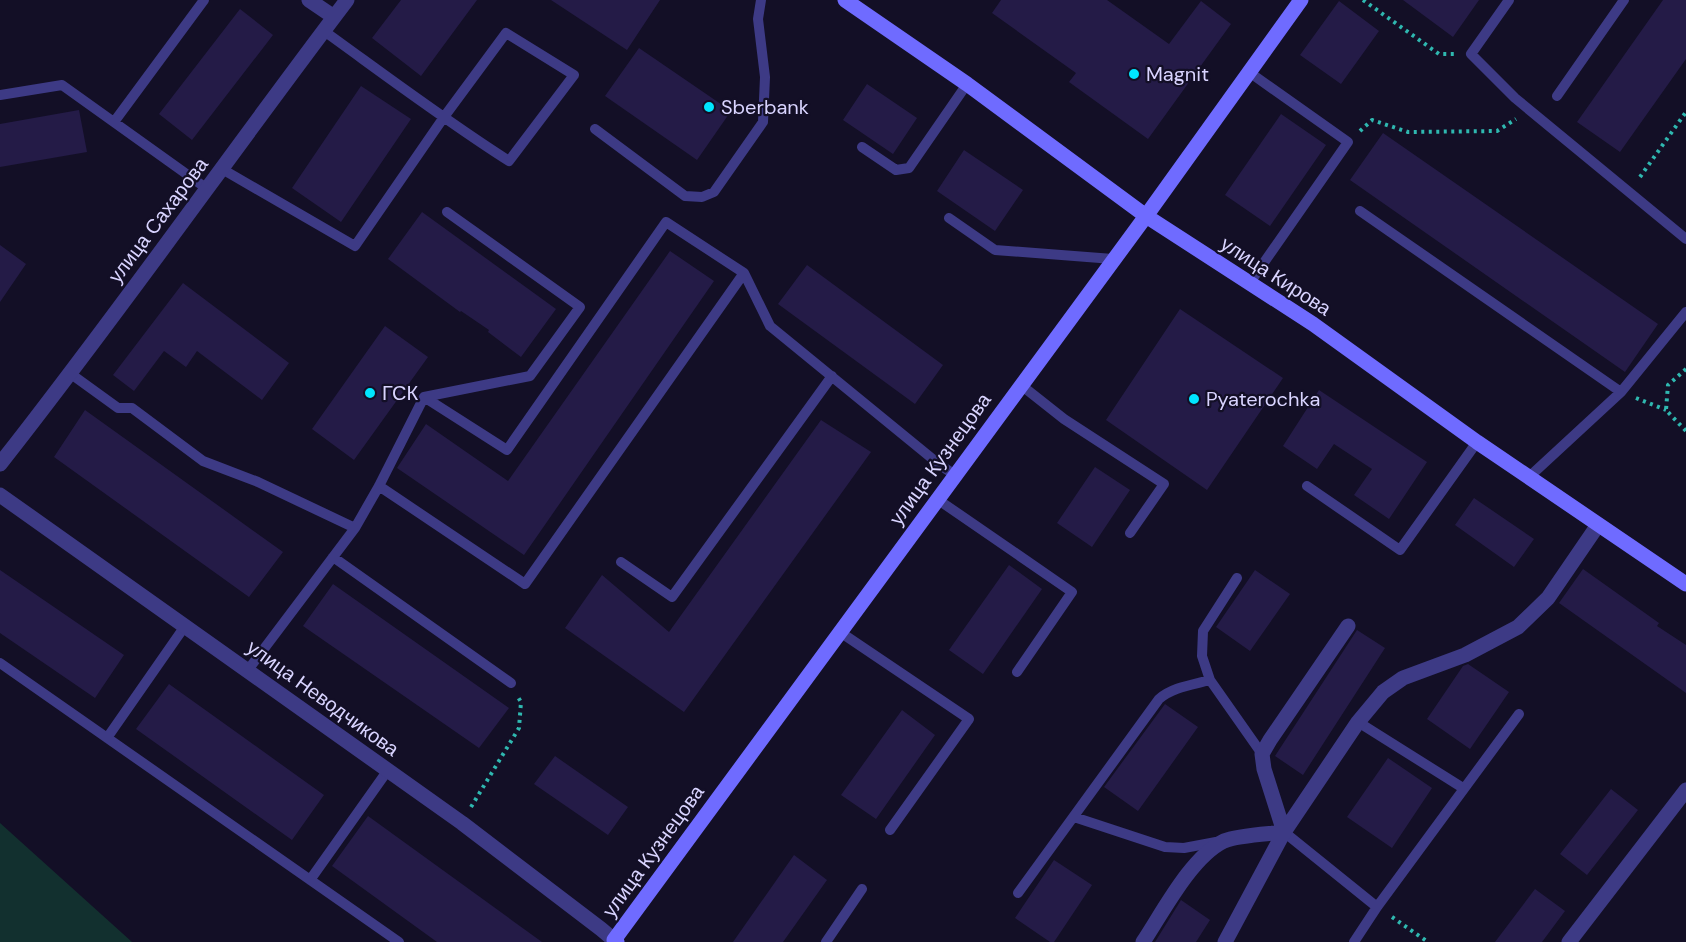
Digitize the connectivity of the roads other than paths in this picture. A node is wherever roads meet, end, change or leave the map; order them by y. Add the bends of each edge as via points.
1 (204, 0) edge
2 (309, 0) edge
3 (347, 0) edge
4 (761, 0) edge
5 (845, 0) edge
6 (1301, 0) edge
7 (1509, 0) edge
8 (1624, 0) edge
9 (334, 17) junction
10 (324, 31) junction
11 (1249, 72) junction
12 (966, 84) junction
13 (0, 95) edge
14 (1557, 96) dead end
15 (444, 117) junction
16 (114, 123) junction
17 (595, 129) dead end
18 (862, 147) dead end
19 (222, 169) junction
20 (206, 188) junction
21 (1360, 211) dead end
22 (447, 212) dead end
23 (1146, 216) junction
24 (949, 218) dead end
25 (1686, 239) edge
26 (1113, 259) junction
27 (744, 273) junction
28 (1249, 284) junction
29 (1686, 312) edge
30 (71, 374) junction
31 (832, 376) junction
32 (1021, 385) junction
33 (1621, 392) junction
34 (424, 397) junction
35 (1477, 442) junction
36 (0, 464) edge
37 (955, 475) junction
38 (1529, 477) junction
39 (379, 486) junction
40 (1307, 486) dead end
41 (0, 495) edge
42 (938, 499) junction
43 (1598, 525) junction
44 (355, 528) junction
45 (1130, 533) dead end
46 (333, 557) junction
47 (621, 562) dead end
48 (1237, 578) dead end
49 (1686, 584) edge
50 (185, 626) junction
51 (1348, 626) dead end
52 (840, 632) junction
53 (0, 663) edge
54 (248, 670) junction
55 (1017, 672) dead end
56 (1210, 680) junction
57 (512, 683) road end
58 (1519, 714) dead end
59 (1358, 722) junction
60 (107, 738) junction
61 (1262, 754) junction
62 (388, 770) junction
63 (1463, 788) junction
64 (1686, 790) edge
65 (1074, 817) junction
66 (890, 830) dead end
67 (1284, 832) junction
68 (1226, 840) junction
69 (310, 880) junction
70 (862, 889) dead end
71 (1018, 892) dead end
72 (1377, 907) junction
73 (614, 941) edge
74 (399, 942) edge
75 (826, 942) edge
76 (1143, 942) edge
77 (1225, 942) edge
78 (1354, 942) edge
79 (1569, 942) edge

1 - 16 lane
2 - 9 street
3 - 9 street, улица Сахарова
4 - 17 lane via 758,19 765,77 763,122 714,192 702,197 685,196
5 - 12 main road, улица Кирова
6 - 11 main road, улица Кузнецова
7 - 25 lane via 1471,54 1515,98
8 - 14 lane
9 - 10 street, улица Сахарова
10 - 15 lane
10 - 19 street, улица Сахарова
11 - 23 main road, улица Кузнецова
11 - 28 lane via 1348,142
12 - 18 lane via 909,168 896,170
12 - 23 main road, улица Кирова
13 - 16 lane via 62,85
15 - 15 lane via 506,33 574,75 509,161
15 - 19 lane via 355,246
16 - 20 lane
19 - 20 street, улица Сахарова
20 - 30 street, улица Сахарова
21 - 33 lane
22 - 34 lane via 580,307 530,376
23 - 26 main road, улица Кузнецова
23 - 28 main road, улица Кирова
24 - 26 lane via 995,250
26 - 32 main road, улица Кузнецова
27 - 31 lane via 770,326
27 - 34 lane via 666,222 507,450
27 - 39 lane via 525,584
28 - 35 main road, улица Кирова via 1313,324
29 - 33 lane
30 - 36 street, улица Сахарова
30 - 44 lane via 118,408 132,408 204,461
31 - 37 lane
31 - 47 lane via 672,597
32 - 37 main road, улица Кузнецова
32 - 45 lane via 1064,419 1164,484
33 - 38 lane
34 - 39 lane
35 - 38 main road, улица Кирова
35 - 40 lane via 1400,550
37 - 42 main road, улица Кузнецова
38 - 43 main road, улица Кирова
39 - 44 lane
41 - 50 street, улица Неводчикова
42 - 52 main road, улица Кузнецова
42 - 55 lane via 1072,592
43 - 49 main road, улица Кирова
43 - 59 street via 1548,598 1518,627 1465,655 1403,678 1383,692
44 - 46 lane
46 - 54 lane
46 - 57 lane
48 - 56 lane via 1203,631 1202,656
50 - 54 street, улица Неводчикова
50 - 60 lane
51 - 61 street
52 - 66 lane via 969,719
52 - 73 main road, улица Кузнецова
53 - 60 lane
54 - 62 street, улица Неводчикова
56 - 61 lane
56 - 65 lane via 1176,689 1159,699
58 - 63 lane
59 - 63 lane
59 - 67 street
60 - 69 lane
61 - 67 street
62 - 69 lane
62 - 73 street, улица Неводчикова
63 - 72 lane
64 - 79 street
65 - 68 lane via 1165,847 1184,848
65 - 71 lane
67 - 68 street
67 - 72 lane
67 - 77 street
68 - 76 street via 1200,859
69 - 74 lane
70 - 75 lane
72 - 78 lane

